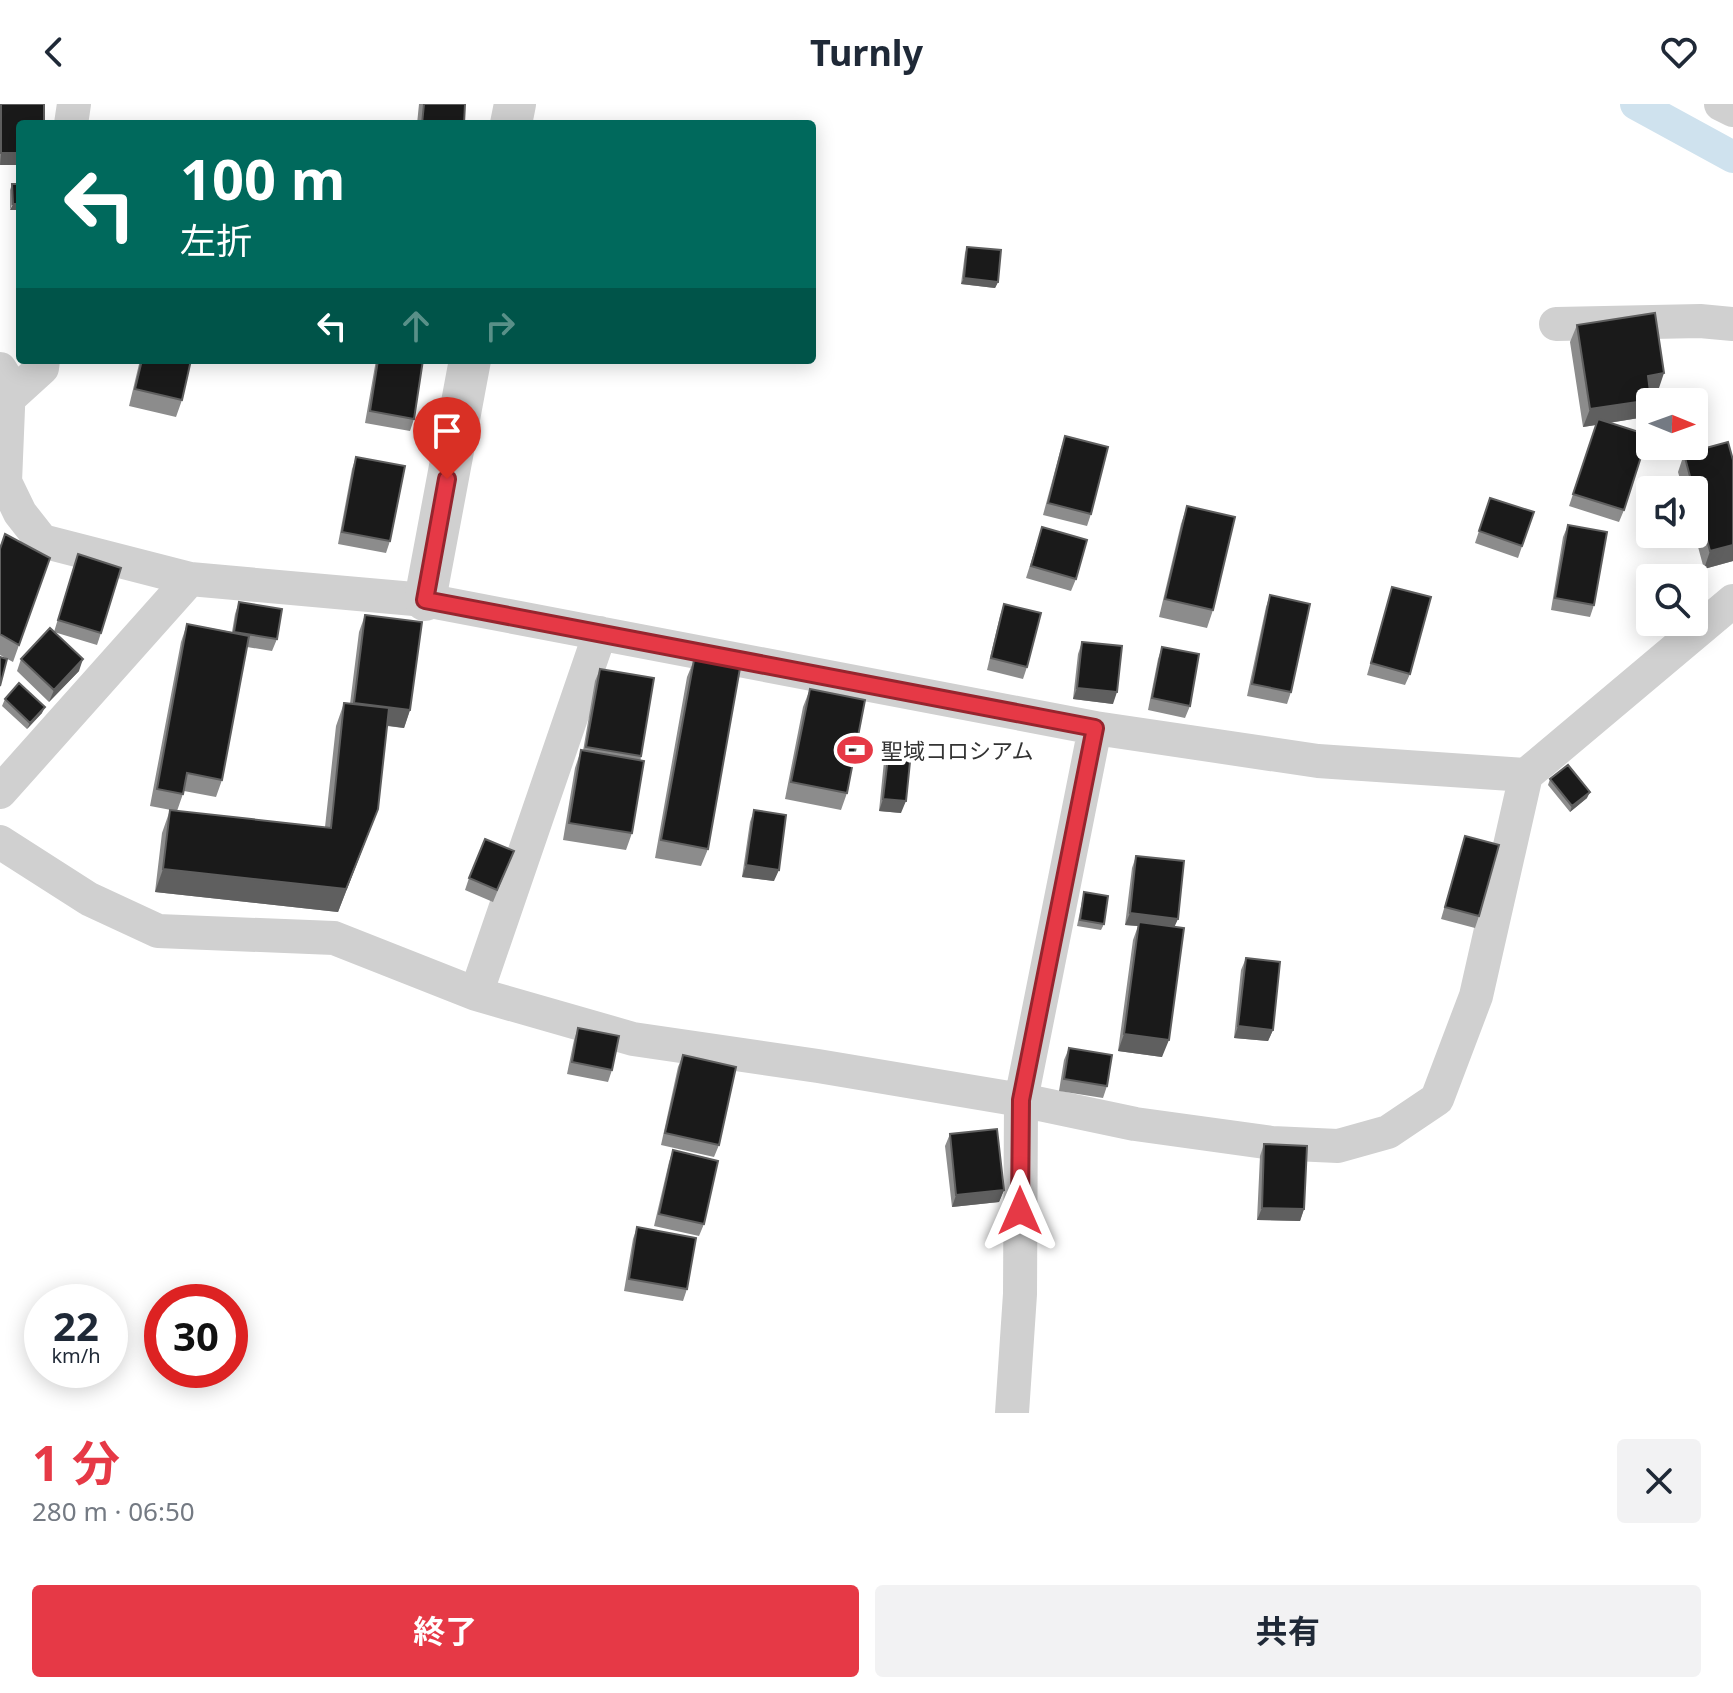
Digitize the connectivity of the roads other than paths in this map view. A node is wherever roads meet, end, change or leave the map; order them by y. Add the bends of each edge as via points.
1 (1721, 104) edge
2 (1733, 110) edge
3 (1556, 324) dead end
4 (1733, 324) edge
5 (42, 364) edge
6 (469, 364) edge
7 (4, 384) edge
8 (190, 579) junction
9 (425, 600) junction
10 (1733, 601) edge
11 (600, 633) junction
12 (1095, 728) junction
13 (1526, 775) junction
14 (0, 792) edge
15 (0, 842) edge
16 (476, 994) junction
17 (1021, 1100) junction
18 (1012, 1413) edge

1 - 2 street
3 - 4 street
5 - 7 street
6 - 9 street
7 - 8 street via 5,482 42,541
8 - 9 street
8 - 14 street
9 - 11 street
10 - 13 street
11 - 12 street
11 - 16 street
12 - 13 street via 1318,761
12 - 17 street
13 - 17 street via 1476,996 1437,1099 1388,1132 1338,1146 1272,1143 1135,1124
15 - 16 street via 89,899 158,931 334,938
16 - 17 street via 633,1039
17 - 18 street via 1020,1294

